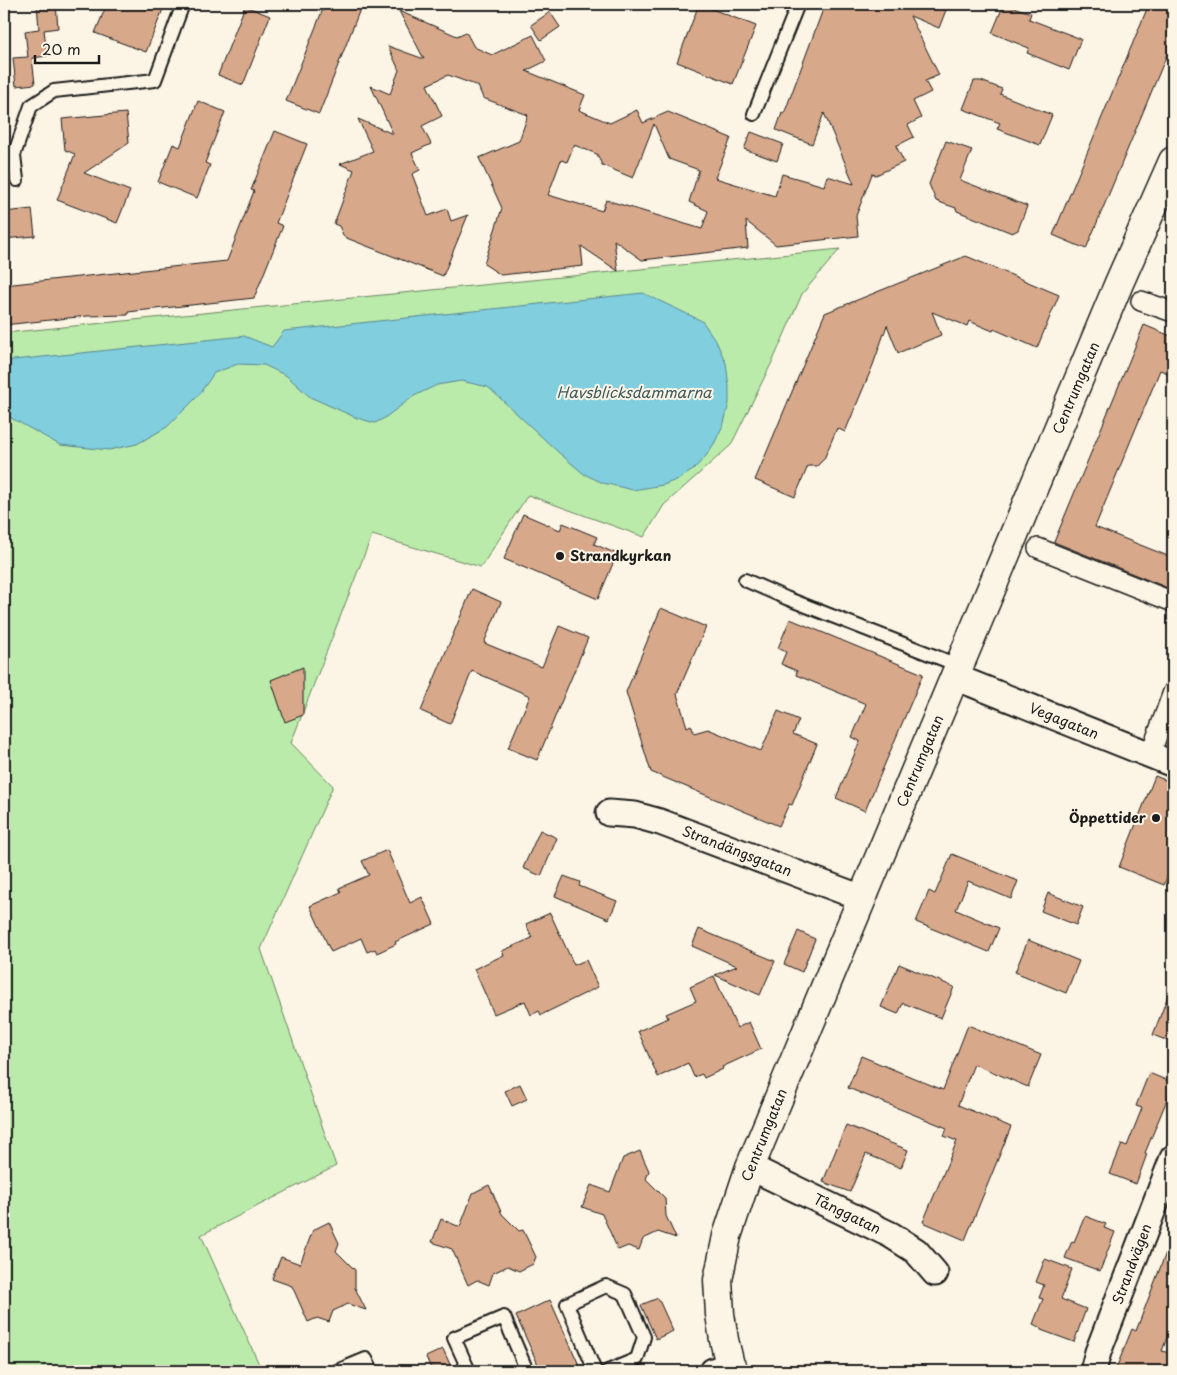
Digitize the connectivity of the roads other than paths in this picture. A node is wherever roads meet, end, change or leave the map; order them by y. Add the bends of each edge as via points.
1 (183, 4) edge
2 (798, 4) edge
3 (754, 114) dead end
4 (1172, 166) edge
5 (17, 180) dead end
6 (1141, 301) dead end
7 (1173, 312) edge
8 (1038, 548) dead end
9 (745, 580) dead end
10 (1173, 602) edge
11 (957, 671) junction
12 (1173, 692) edge
13 (1150, 755) junction
14 (1173, 764) edge
15 (609, 813) dead end
16 (862, 898) junction
17 (1173, 1158) edge
18 (750, 1167) junction
19 (935, 1273) dead end
20 (726, 1369) edge
21 (337, 1371) edge
22 (372, 1371) edge
23 (469, 1371) edge
24 (527, 1371) edge
25 (595, 1371) edge
26 (608, 1371) edge
27 (1093, 1371) edge

1 - 5 lane via 155,80 54,91 31,106 14,155
2 - 3 lane
4 - 11 street, Centrumgatan via 1119,283
6 - 7 street
8 - 10 street
9 - 11 lane, Vegagatan
11 - 13 street, Vegagatan
11 - 16 street, Centrumgatan
12 - 13 street
13 - 14 street, Vegagatan
15 - 16 street, Strandängsgatan via 635,815 660,822
16 - 18 street, Centrumgatan
17 - 27 street, Strandvägen
18 - 19 street, Tånggatan via 891,1235 916,1251
18 - 20 street, Centrumgatan via 727,1236 718,1280
21 - 22 lane via 366,1359
23 - 24 lane via 454,1338 504,1317
25 - 26 lane via 567,1304 606,1286 625,1294 644,1337 636,1359

